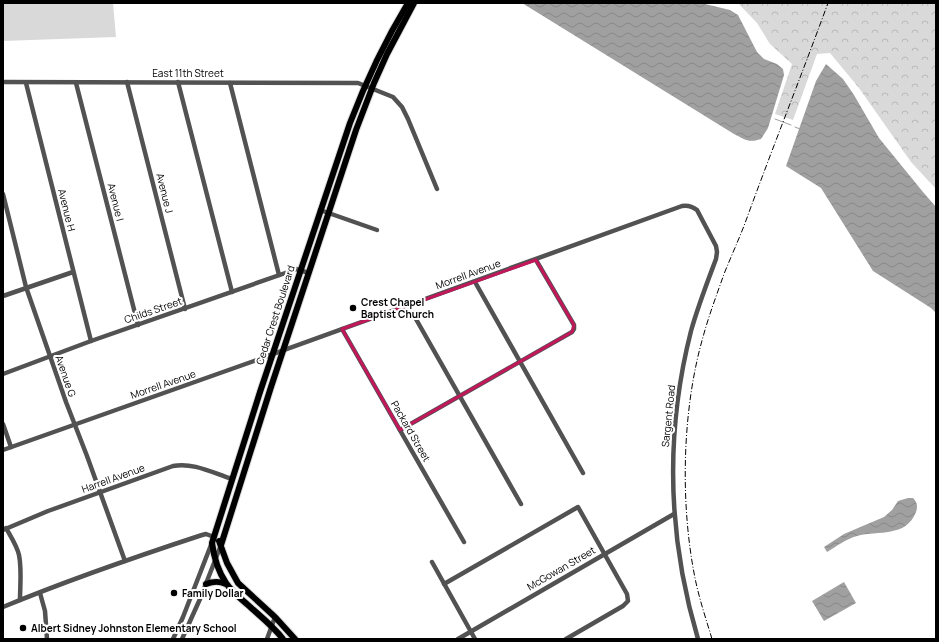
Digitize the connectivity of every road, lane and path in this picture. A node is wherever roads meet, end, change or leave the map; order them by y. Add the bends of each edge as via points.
1 (408, 3) edge
2 (414, 3) edge
3 (3, 82) edge
4 (128, 82) junction
5 (178, 82) junction
6 (26, 83) junction
7 (76, 83) junction
8 (230, 83) junction
9 (365, 86) junction
10 (372, 89) junction
11 (437, 189) dead end
12 (3, 194) edge
13 (690, 206) joint
14 (320, 210) junction
15 (329, 213) junction
16 (377, 230) dead end
17 (536, 260) junction
18 (301, 270) junction
19 (74, 272) junction
20 (309, 273) junction
21 (279, 275) junction
22 (475, 282) junction
23 (26, 288) junction
24 (232, 292) junction
25 (3, 296) edge
26 (408, 305) junction
27 (185, 309) junction
28 (138, 325) junction
29 (342, 329) junction
30 (91, 341) junction
31 (284, 350) junction
32 (273, 355) junction
33 (50, 357) junction
34 (520, 362) junction
35 (3, 374) edge
36 (460, 396) junction
37 (3, 424) edge
38 (75, 425) junction
39 (400, 430) junction
40 (11, 447) junction
41 (3, 450) edge
42 (583, 473) dead end
43 (232, 479) junction
44 (241, 482) junction
45 (100, 493) junction
46 (522, 504) dead end
47 (674, 514) junction
48 (5, 529) edge
49 (213, 540) junction
50 (464, 542) dead end
51 (221, 545) junction
52 (604, 554) junction
53 (215, 560) junction
54 (125, 561) junction
55 (432, 562) dead end
56 (206, 584) junction
57 (226, 584) junction
58 (444, 584) junction
59 (40, 593) junction
60 (192, 596) junction
61 (20, 600) junction
62 (200, 600) junction
63 (3, 607) edge
64 (183, 617) junction
65 (275, 617) junction
66 (191, 620) junction
67 (271, 626) junction
68 (471, 631) junction
69 (297, 638) edge
70 (47, 639) edge
71 (173, 639) edge
72 (182, 639) edge
73 (267, 639) edge
74 (283, 639) edge
75 (458, 639) edge
76 (475, 639) edge
77 (566, 639) edge
78 (698, 639) edge

1 - 9 main road, Cedar Crest Boulevard
2 - 10 main road, Cedar Crest Boulevard
3 - 6 street, East 11th Street
4 - 5 street, East 11th Street
4 - 7 street, East 11th Street
4 - 27 street, Avenue J
5 - 8 street, East 11th Street
5 - 24 street
6 - 7 street, East 11th Street
6 - 19 street, Avenue H
7 - 28 street, Avenue I
8 - 9 street, East 11th Street via 343,82
8 - 21 street
9 - 10 street, East 11th Street
9 - 14 main road, Cedar Crest Boulevard
10 - 11 street, East 11th Street via 393,97 402,107
10 - 15 main road, Cedar Crest Boulevard
12 - 23 street, Avenue G
13 - 17 street, Morrell Avenue via 682,206
13 - 47 street, Sargent Road via 697,210 717,252 692,330 677,405 673,454
14 - 15 street
14 - 18 main road, Cedar Crest Boulevard
15 - 16 street
15 - 20 main road, Cedar Crest Boulevard
17 - 22 street, Morrell Avenue
17 - 34 street via 574,329
18 - 20 street
18 - 21 street, Childs Street
18 - 32 main road, Cedar Crest Boulevard
19 - 23 street
19 - 30 street, Avenue H
20 - 31 main road, Cedar Crest Boulevard
21 - 24 street, Childs Street
22 - 26 street, Morrell Avenue
22 - 34 street
23 - 25 street
23 - 33 street, Avenue G
24 - 27 street, Childs Street
26 - 29 street, Morrell Avenue
26 - 36 street
27 - 28 street, Childs Street
28 - 30 street, Childs Street
29 - 31 street, Morrell Avenue
29 - 39 street, Packard Street
30 - 33 street, Childs Street
31 - 32 street, Morrell Avenue
31 - 44 main road, Cedar Crest Boulevard
32 - 38 street, Morrell Avenue
32 - 43 main road, Cedar Crest Boulevard
33 - 35 street, Childs Street
33 - 38 street, Avenue G
34 - 36 street
34 - 42 street
36 - 39 street
36 - 46 street
37 - 40 street
38 - 40 street, Morrell Avenue
38 - 45 street, Avenue G
39 - 50 street, Packard Street
40 - 41 street, Morrell Avenue
43 - 44 main road
43 - 45 street, Harrell Avenue via 180,465
43 - 49 main road, Cedar Crest Boulevard
44 - 51 main road, Cedar Crest Boulevard
45 - 48 street, Harrell Avenue
45 - 54 street, Avenue G
47 - 52 street, McGowan Street
47 - 78 street, Sargent Road via 682,573
48 - 61 street via 19,555
49 - 51 main road via 217,538
49 - 53 main road
49 - 54 street via 206,534
49 - 60 street, Cedar Crest Boulevard
51 - 53 street, Cedar Crest Boulevard
51 - 65 main road via 227,564 238,583
52 - 58 street via 578,507
52 - 68 street, McGowan Street
52 - 77 street via 627,594 628,601
53 - 56 street, Cedar Crest Boulevard
53 - 57 main road
54 - 59 street
55 - 58 street
56 - 57 main road
56 - 62 street, Cedar Crest Boulevard
57 - 67 main road
58 - 68 street
59 - 61 street
59 - 70 street via 45,611
60 - 62 street
60 - 64 street, Cedar Crest Boulevard
61 - 63 street
62 - 66 street, Cedar Crest Boulevard
64 - 66 street
64 - 71 street, Cedar Crest Boulevard
65 - 67 street
65 - 69 main road
66 - 72 street, Cedar Crest Boulevard
67 - 73 street
67 - 74 main road
68 - 75 street, McGowan Street
68 - 76 street

